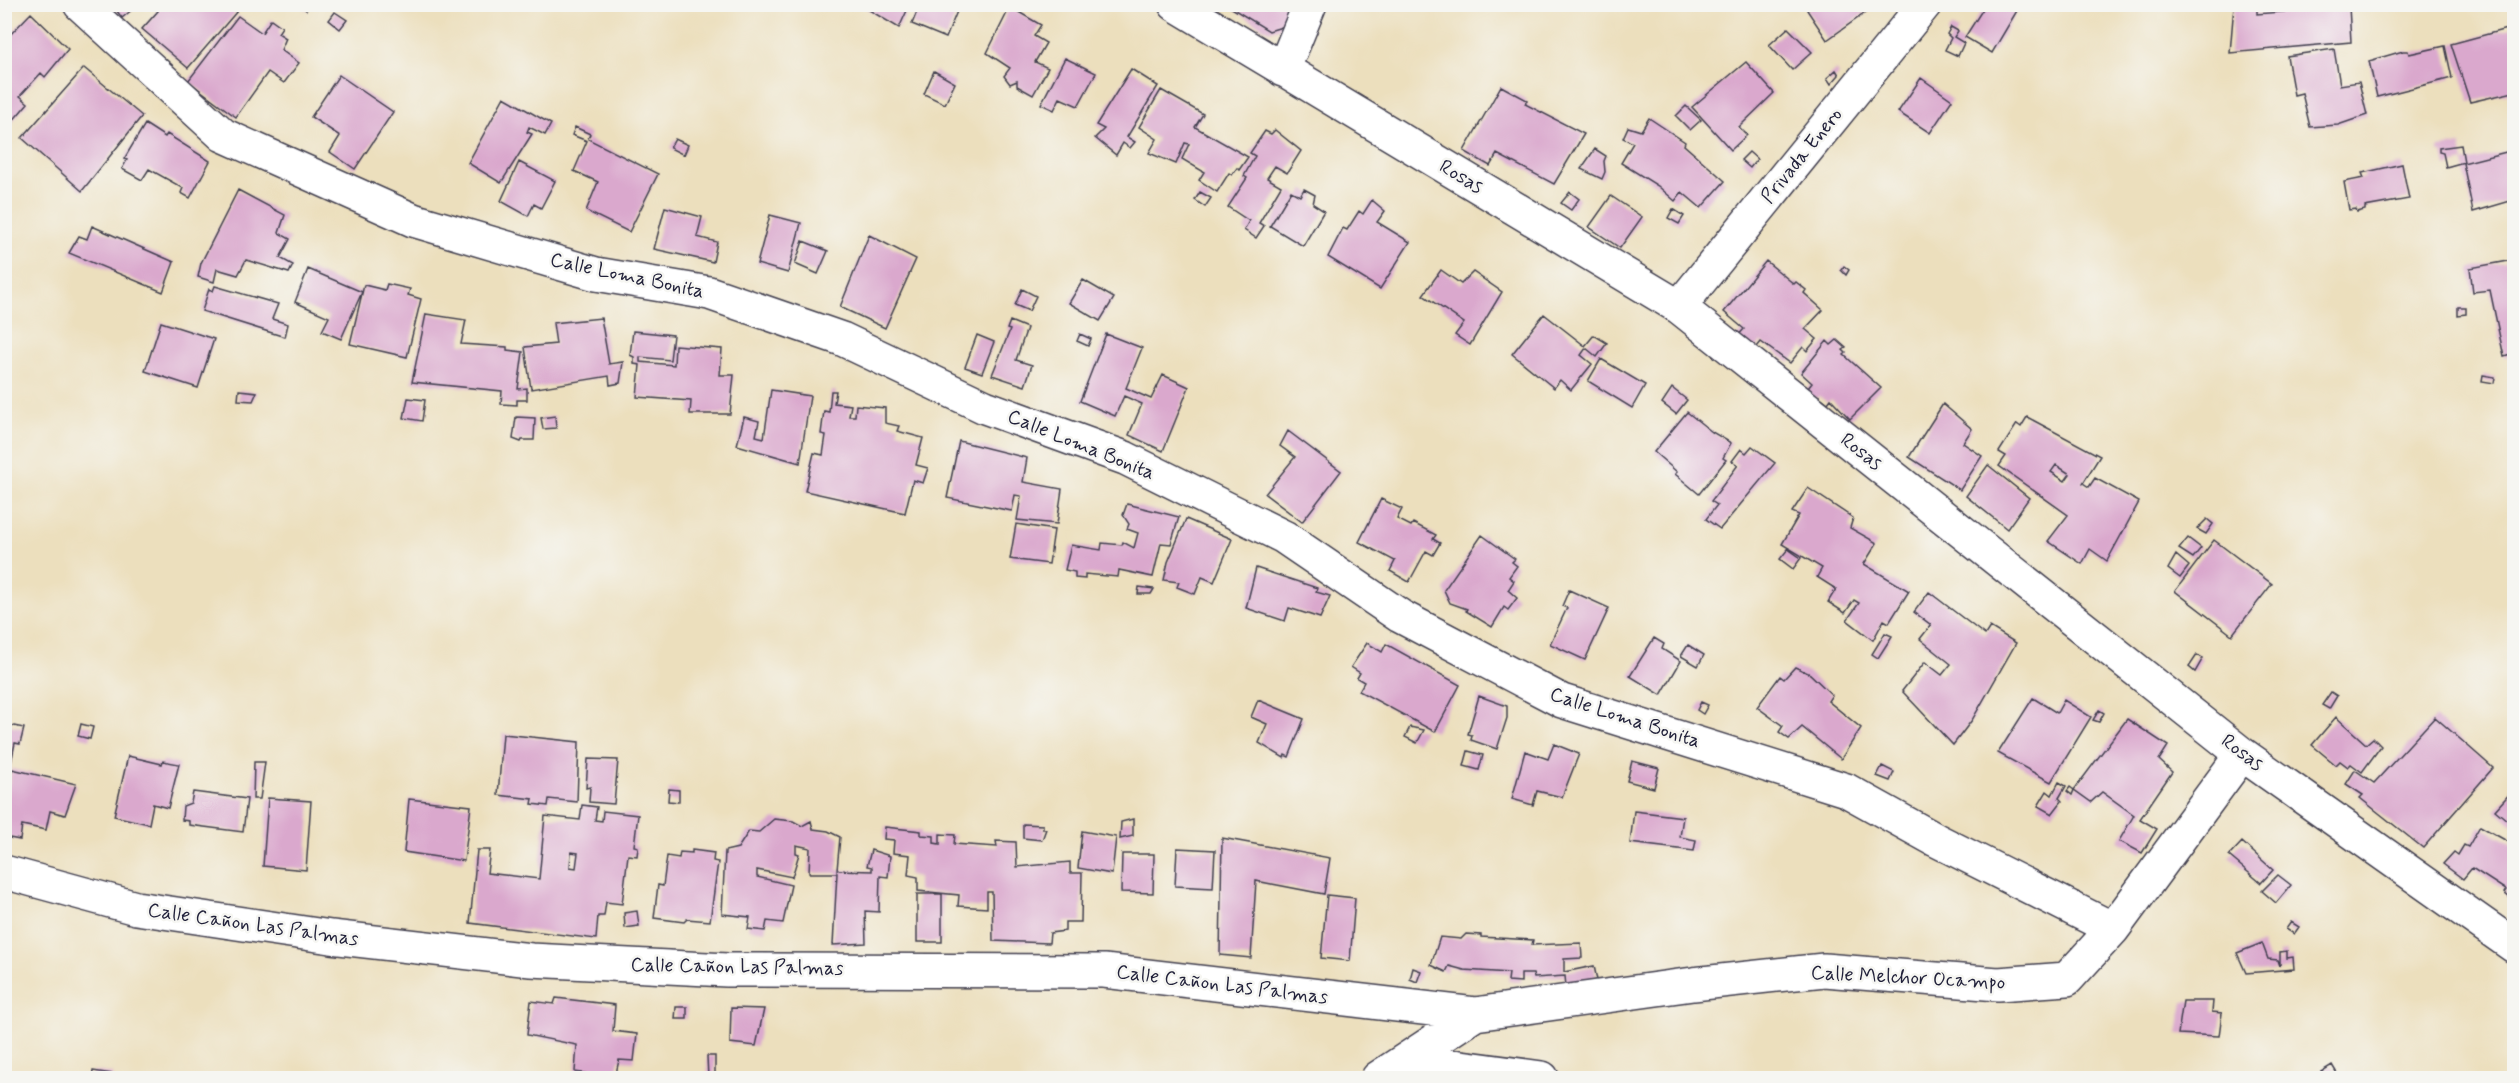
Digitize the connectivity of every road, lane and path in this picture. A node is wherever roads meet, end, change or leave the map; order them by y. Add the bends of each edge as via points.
1 (80, 4) edge
2 (1175, 4) edge
3 (1310, 4) edge
4 (1925, 4) edge
5 (1283, 70) junction
6 (1679, 308) junction
7 (2242, 754) junction
8 (4, 872) edge
9 (2113, 929) junction
10 (2514, 946) edge
11 (1475, 1014) junction
12 (1409, 1060) junction
13 (1378, 1078) edge
14 (1542, 1078) edge

1 - 9 street, Calle Loma Bonita via 223,135 413,220 596,274 709,293 842,339 985,407 1125,458 1284,537 1400,616 1563,701 1846,790
2 - 5 street, Rosas
3 - 5 street
4 - 6 street, Privada Enero
5 - 6 street, Rosas
6 - 7 street, Rosas
7 - 9 street, Calle Melchor Ocampo
7 - 10 street, Rosas
8 - 11 street, Calle Cañon Las Palmas via 135,908 331,937 531,960 727,970 1104,971
9 - 11 street, Calle Melchor Ocampo via 2067,979 1998,984 1824,970
11 - 12 street, Calle Melchor Ocampo
12 - 13 street, Calle Melchor Ocampo
12 - 14 street

